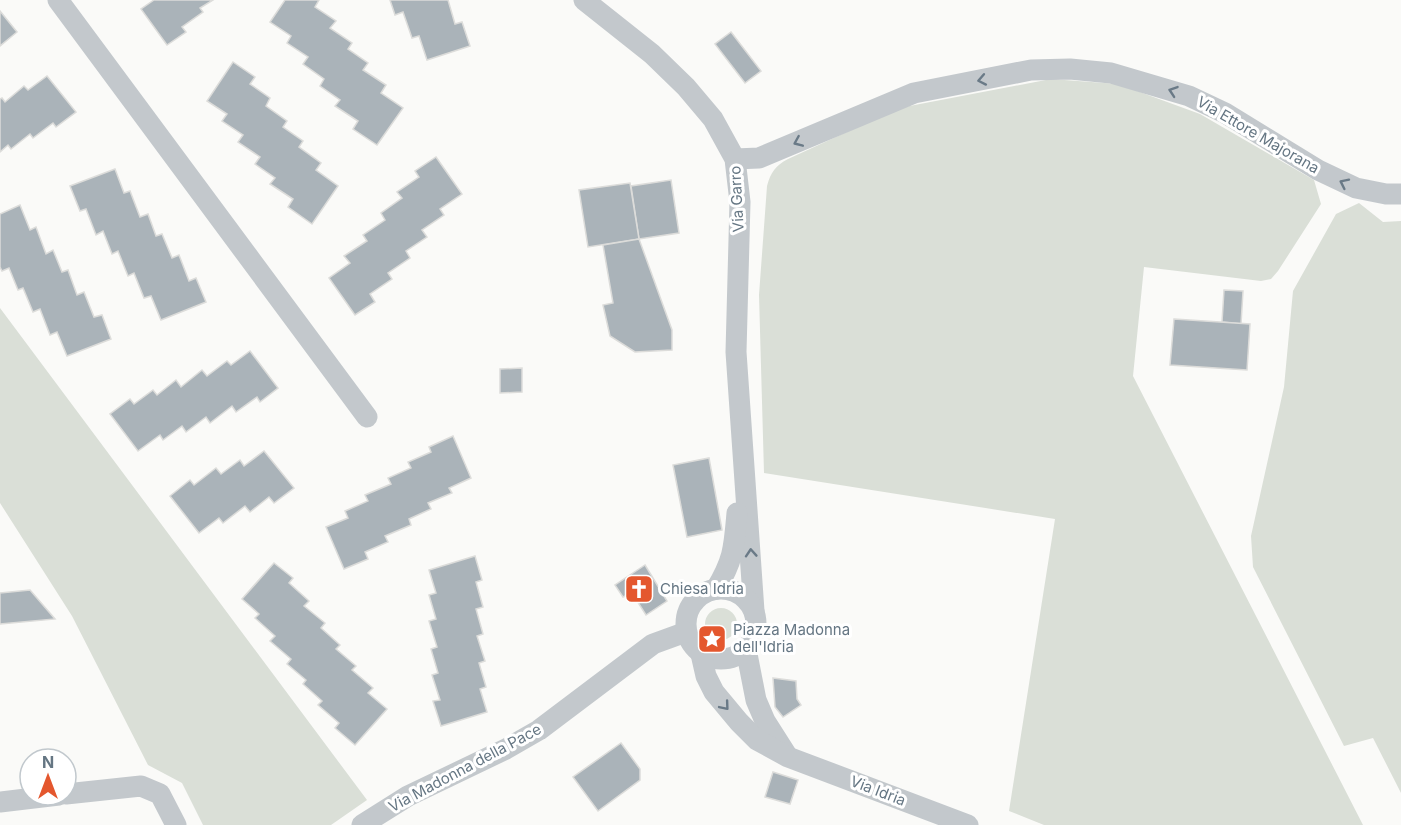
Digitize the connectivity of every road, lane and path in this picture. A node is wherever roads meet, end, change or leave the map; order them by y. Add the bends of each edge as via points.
1 (58, 0) edge
2 (584, 0) edge
3 (735, 159) junction
4 (1401, 194) edge
5 (367, 417) dead end
6 (742, 461) junction
7 (716, 590) junction
8 (754, 611) junction
9 (686, 632) junction
10 (746, 650) junction
11 (701, 654) junction
12 (788, 757) junction
13 (78, 793) edge
14 (18, 800) edge
15 (0, 802) edge
16 (176, 825) edge
17 (362, 825) edge
18 (968, 825) edge

1 - 5 street
2 - 3 street, Via Garro via 652,54 686,87 713,119
4 -> 3 street, Via Ettore Majorana via 1356,188 1189,96 1110,73 1070,69 1031,70 914,93 759,158
3 - 6 street, Via Garro via 740,202 736,352
6 - 7 street, Via Garro via 734,548
8 -> 6 street, Via Garro
7 - 8 street via 739,594
7 - 9 street via 695,600 689,609
8 - 10 street via 756,625
9 - 11 street
9 - 17 street, Via Madonna della Pace via 653,644 538,730 408,796
10 - 11 street via 724,660
10 - 12 street via 756,700
11 -> 12 street, Via Idria via 714,692 739,722 757,740
12 - 18 street, Via Idria
13 - 16 street via 141,786 160,795
14 - 15 street

